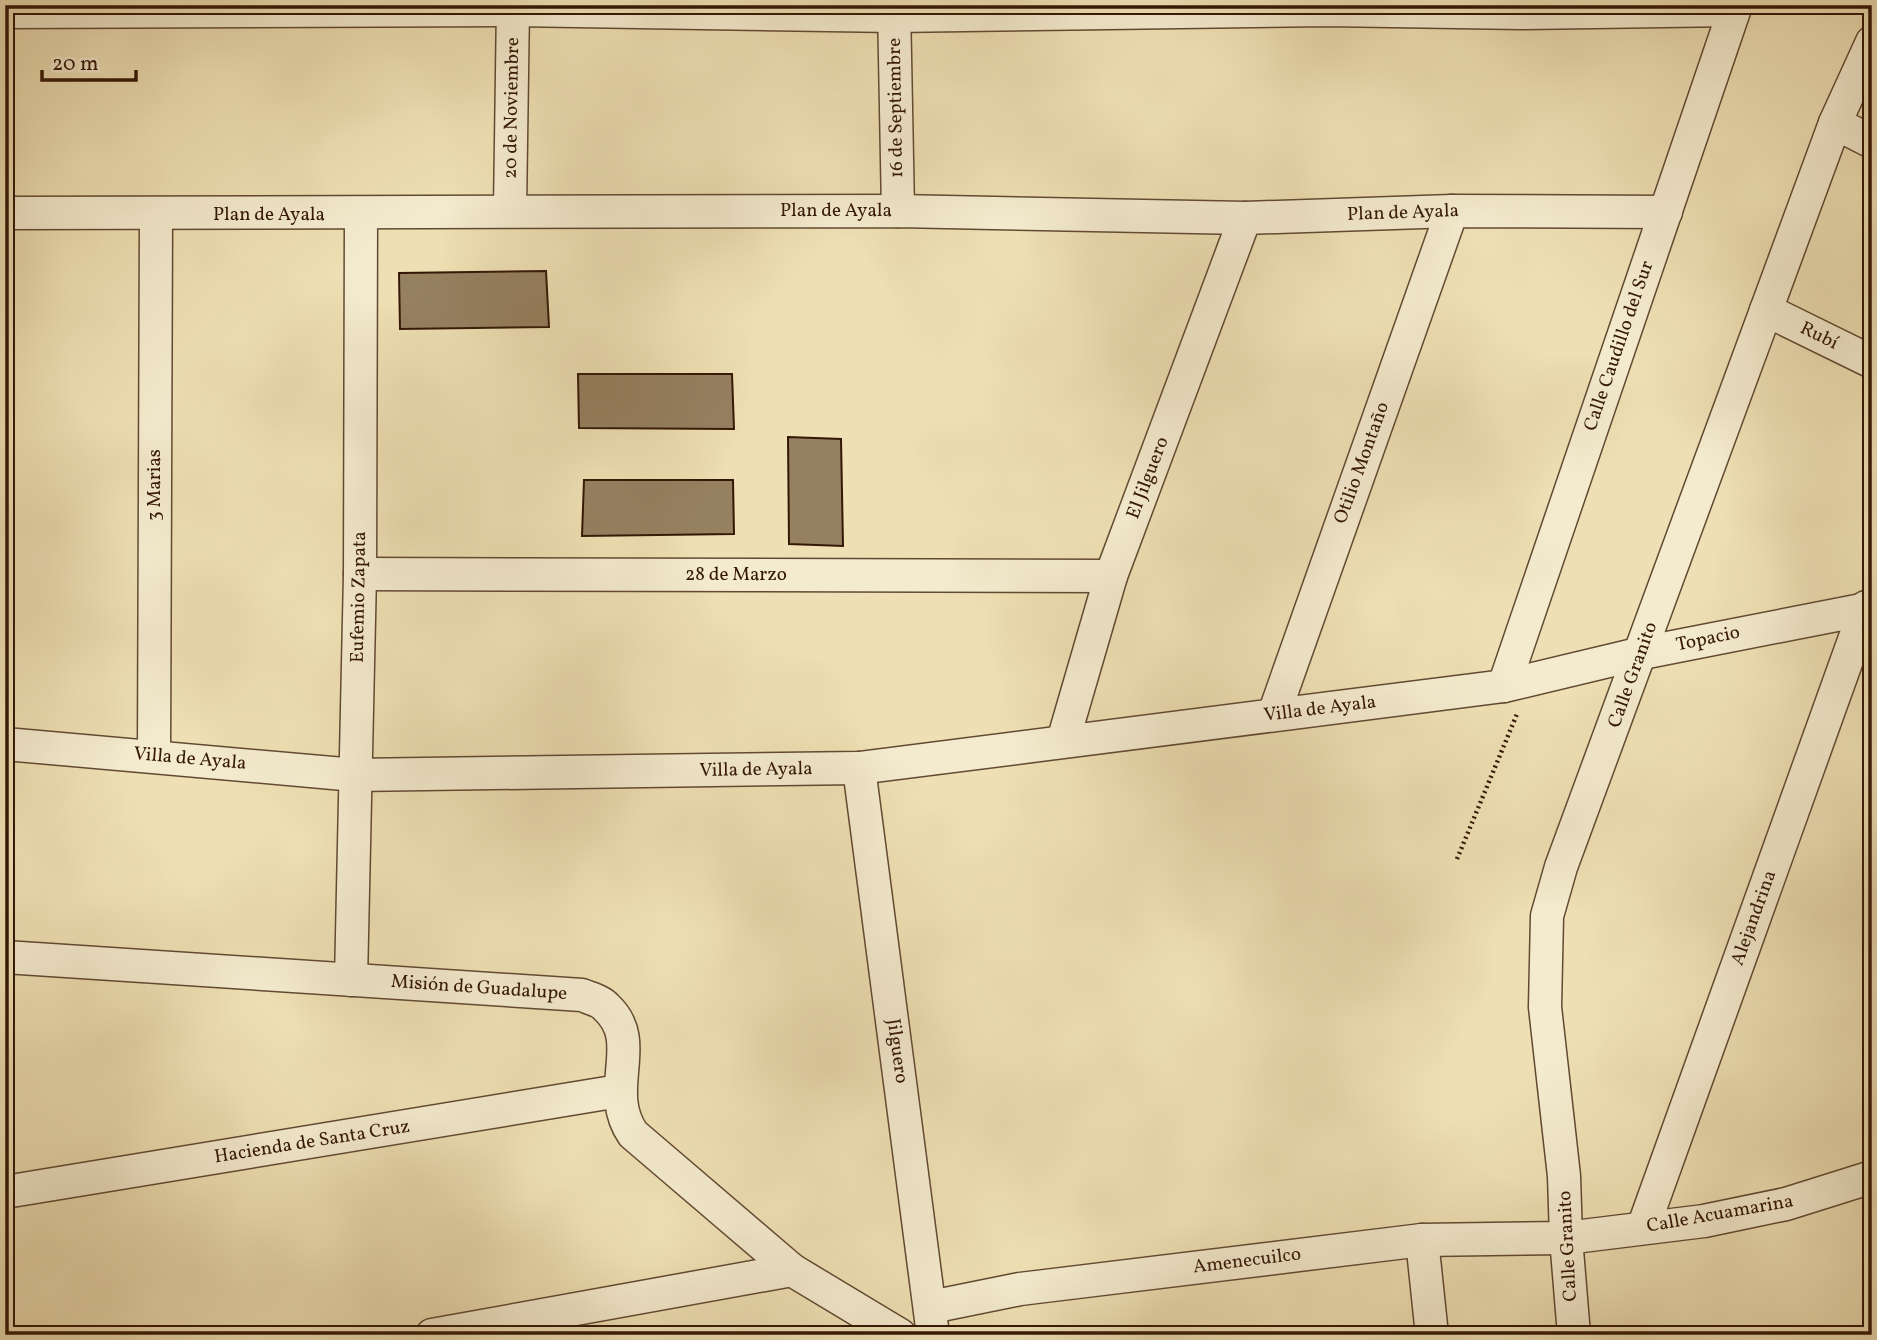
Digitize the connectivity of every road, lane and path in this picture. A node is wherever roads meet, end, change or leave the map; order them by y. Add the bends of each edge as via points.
1 (513, 8) edge
2 (1735, 8) edge
3 (894, 11) edge
4 (5, 12) edge
5 (1872, 42) edge
6 (1835, 123) junction
7 (1872, 142) edge
8 (510, 210) junction
9 (898, 211) junction
10 (1452, 212) junction
11 (1666, 212) junction
12 (5, 213) edge
13 (156, 215) junction
14 (361, 215) junction
15 (1245, 218) junction
16 (1766, 310) junction
17 (1872, 362) edge
18 (360, 574) junction
19 (1111, 576) junction
20 (1869, 607) edge
21 (1642, 653) junction
22 (1517, 684) junction
23 (1274, 714) junction
24 (1063, 741) junction
25 (5, 744) edge
26 (154, 755) junction
27 (859, 768) junction
28 (355, 775) junction
29 (1457, 859) dead end
30 (5, 957) edge
31 (351, 979) junction
32 (619, 1091) junction
33 (1872, 1177) edge
34 (5, 1192) edge
35 (1643, 1228) junction
36 (1566, 1238) junction
37 (1422, 1240) junction
38 (792, 1270) junction
39 (932, 1321) edge
40 (432, 1335) edge
41 (900, 1335) edge
42 (1432, 1335) edge
43 (1574, 1335) edge

1 - 3 street
1 - 4 street
1 - 8 street, 20 de Noviembre
2 - 3 street via 1522,13
2 - 11 street, Calle Caudillo del Sur
3 - 9 street, 16 de Septiembre
5 - 6 street, Calle Granito
6 - 7 street
6 - 16 street, Calle Granito
8 - 9 street, Plan de Ayala
8 - 14 street, Plan de Ayala
9 - 15 street, Plan de Ayala
10 - 11 street, Plan de Ayala
10 - 15 street, Plan de Ayala
10 - 23 street, Otilio Montaño
11 - 22 street, Calle Caudillo del Sur
12 - 13 street, Plan de Ayala
13 - 14 street, Plan de Ayala
13 - 26 street, 3 Marias
14 - 18 street, Eufemio Zapata
15 - 19 street, El Jilguero
16 - 17 street, Rubí
16 - 21 street, Calle Granito
18 - 19 street, 28 de Marzo
18 - 28 street, Eufemio Zapata
19 - 24 street, El Jilguero
20 - 21 street, Topacio
20 - 35 street, Alejandrina
21 - 22 street, Topacio
21 - 36 street, Calle Granito via 1547,916 1545,1007 1564,1176
22 - 23 street, Villa de Ayala
22 - 29 path
23 - 24 street, Villa de Ayala
24 - 27 street, Villa de Ayala
25 - 26 street, Villa de Ayala
26 - 28 street, Villa de Ayala
27 - 28 street, Villa de Ayala
27 - 39 street, Jilguero
28 - 31 street, Eufemio Zapata
30 - 31 street, Misión de Guadalupe
31 - 32 street, Misión de Guadalupe via 582,995 606,1006 620,1026 626,1049
32 - 34 street, Hacienda de Santa Cruz
32 - 38 street, Misión de Guadalupe via 624,1122 633,1134
33 - 35 street, Calle Acuamarina via 1786,1204
35 - 36 street, Calle Acuamarina
36 - 37 street, Amenecuilco
36 - 43 street, Calle Granito
37 - 39 street, Amenecuilco via 1020,1289
37 - 42 street
38 - 40 street
38 - 41 street, Misión de Guadalupe

